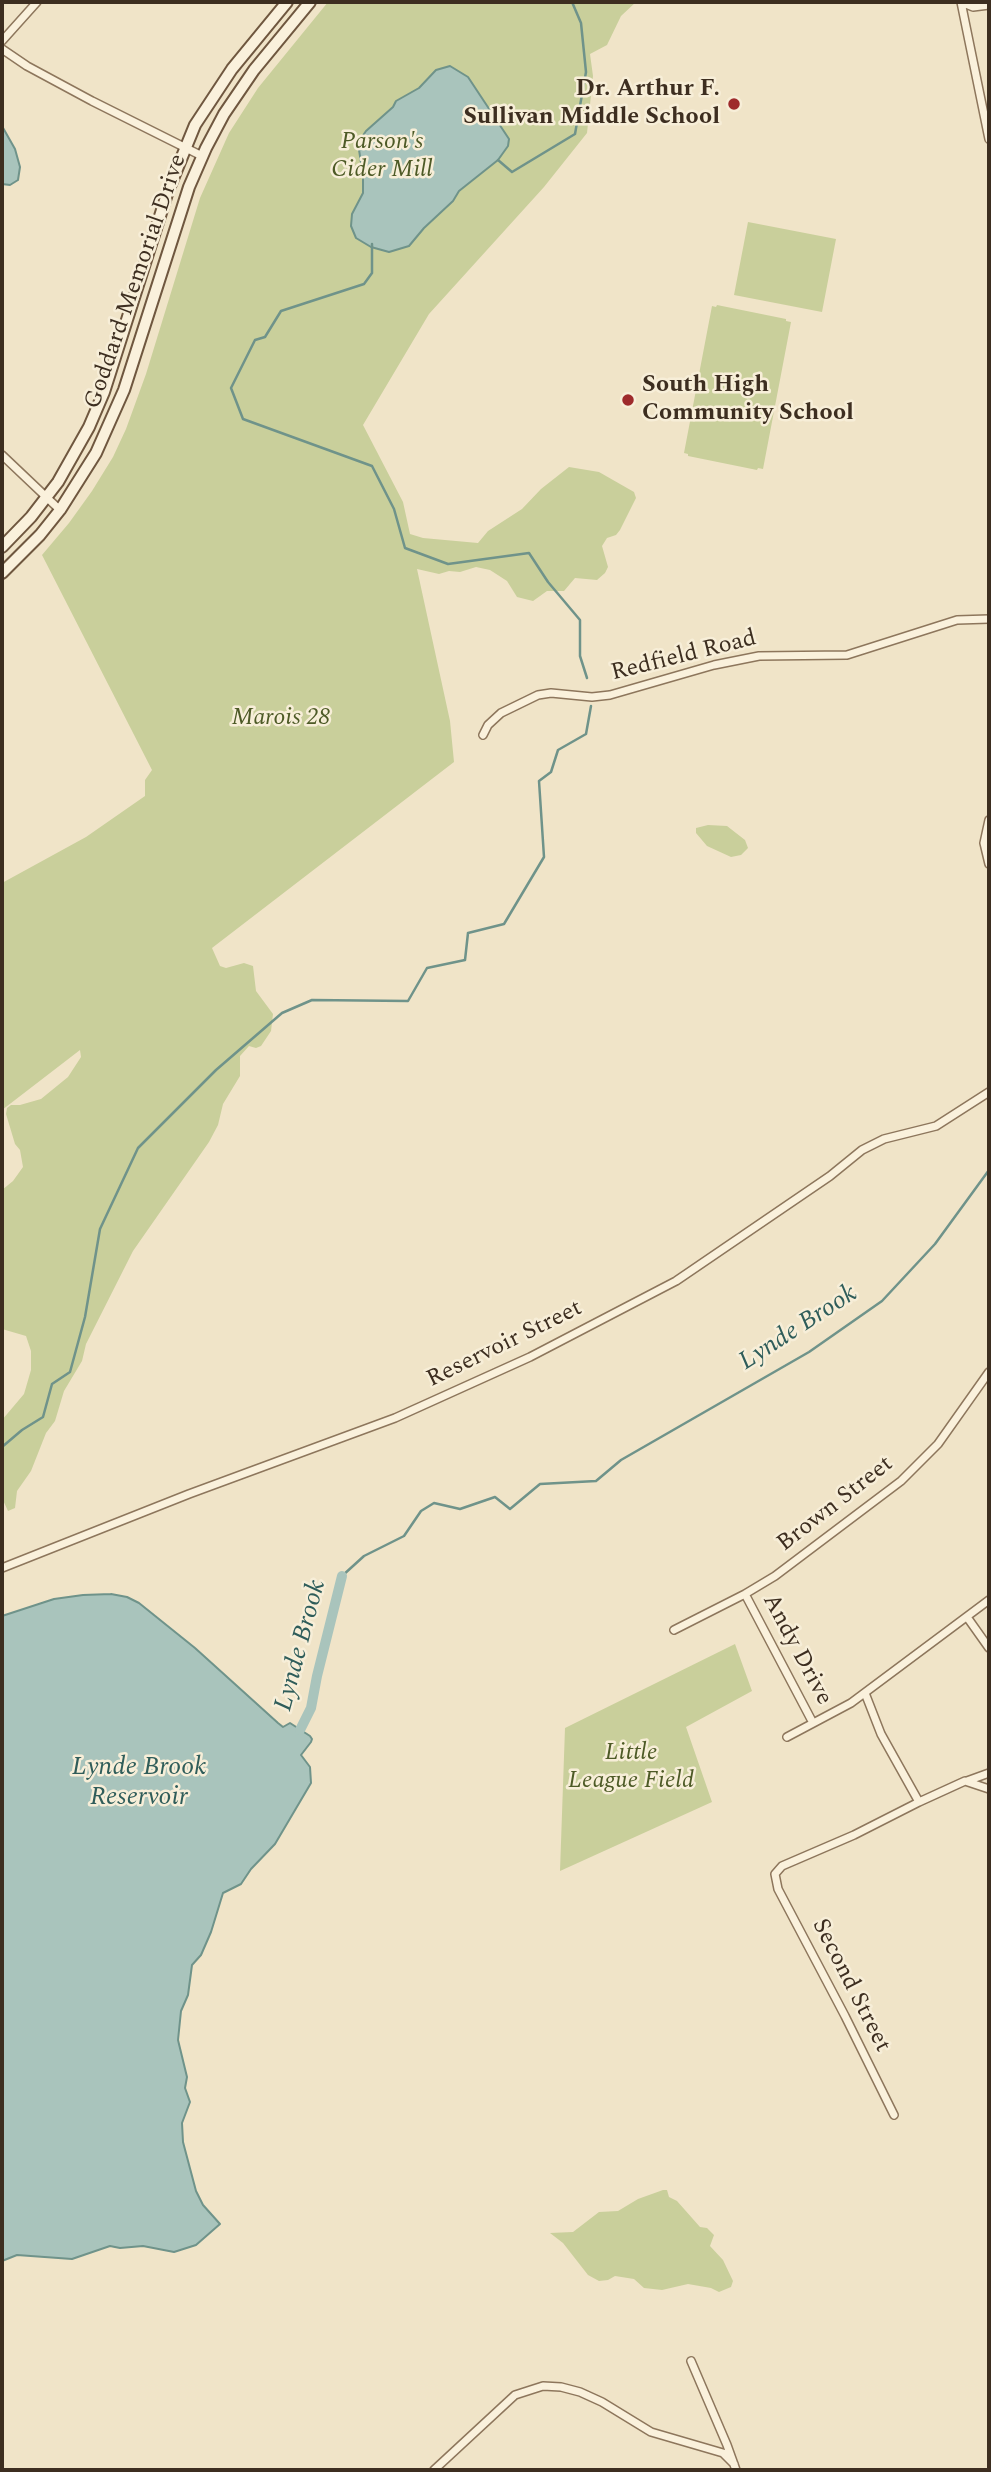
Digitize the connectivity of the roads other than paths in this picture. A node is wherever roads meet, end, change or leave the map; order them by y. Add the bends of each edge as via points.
1 (37, 2) edge
2 (287, 2) edge
3 (310, 2) edge
4 (961, 2) edge
5 (989, 5) edge
6 (2, 41) edge
7 (2, 49) edge
8 (989, 139) edge
9 (184, 148) junction
10 (202, 156) junction
11 (2, 455) edge
12 (47, 497) junction
13 (60, 510) junction
14 (2, 548) edge
15 (2, 573) edge
16 (989, 619) edge
17 (483, 735) dead end
18 (989, 820) edge
19 (989, 864) edge
20 (989, 1092) edge
21 (989, 1371) edge
22 (2, 1568) edge
23 (745, 1594) junction
24 (989, 1600) edge
25 (967, 1617) junction
26 (674, 1630) dead end
27 (989, 1648) edge
28 (865, 1693) junction
29 (813, 1723) junction
30 (787, 1737) dead end
31 (989, 1773) edge
32 (965, 1781) junction
33 (989, 1789) edge
34 (919, 1802) junction
35 (894, 2115) dead end
36 (691, 2361) dead end
37 (735, 2467) edge
38 (435, 2470) edge

1 - 6 street
2 - 9 main road, Goddard Memorial Drive via 212,97
3 - 10 main road, Goddard Memorial Drive via 239,92
4 - 5 street via 973,7
4 - 8 street
7 - 9 street
9 - 10 street
9 - 12 main road, Goddard Memorial Drive via 104,392 81,444
10 - 13 main road, Goddard Memorial Drive via 115,414
11 - 12 street
12 - 13 street
12 - 14 main road, Goddard Memorial Drive
13 - 15 main road, Goddard Memorial Drive
16 - 17 street, Redfield Road via 957,620 847,655 759,656 714,665 610,695 538,695 501,713
18 - 19 street via 984,843
20 - 22 street, Reservoir Street via 932,1128 884,1139 862,1150 676,1281 530,1357 395,1418
21 - 23 street, Brown Street via 938,1444 910,1473 794,1563
23 - 26 street, Brown Street
23 - 29 street, Andy Drive
24 - 25 street
25 - 27 street
25 - 28 street
28 - 29 street
28 - 34 street via 881,1734
29 - 30 street
31 - 32 street
32 - 33 street
32 - 34 street
34 - 35 street, Second Street via 782,1866 775,1874 778,1889
36 - 37 street
37 - 38 street via 730,2458 716,2451 666,2438 580,2392 543,2386 515,2395

